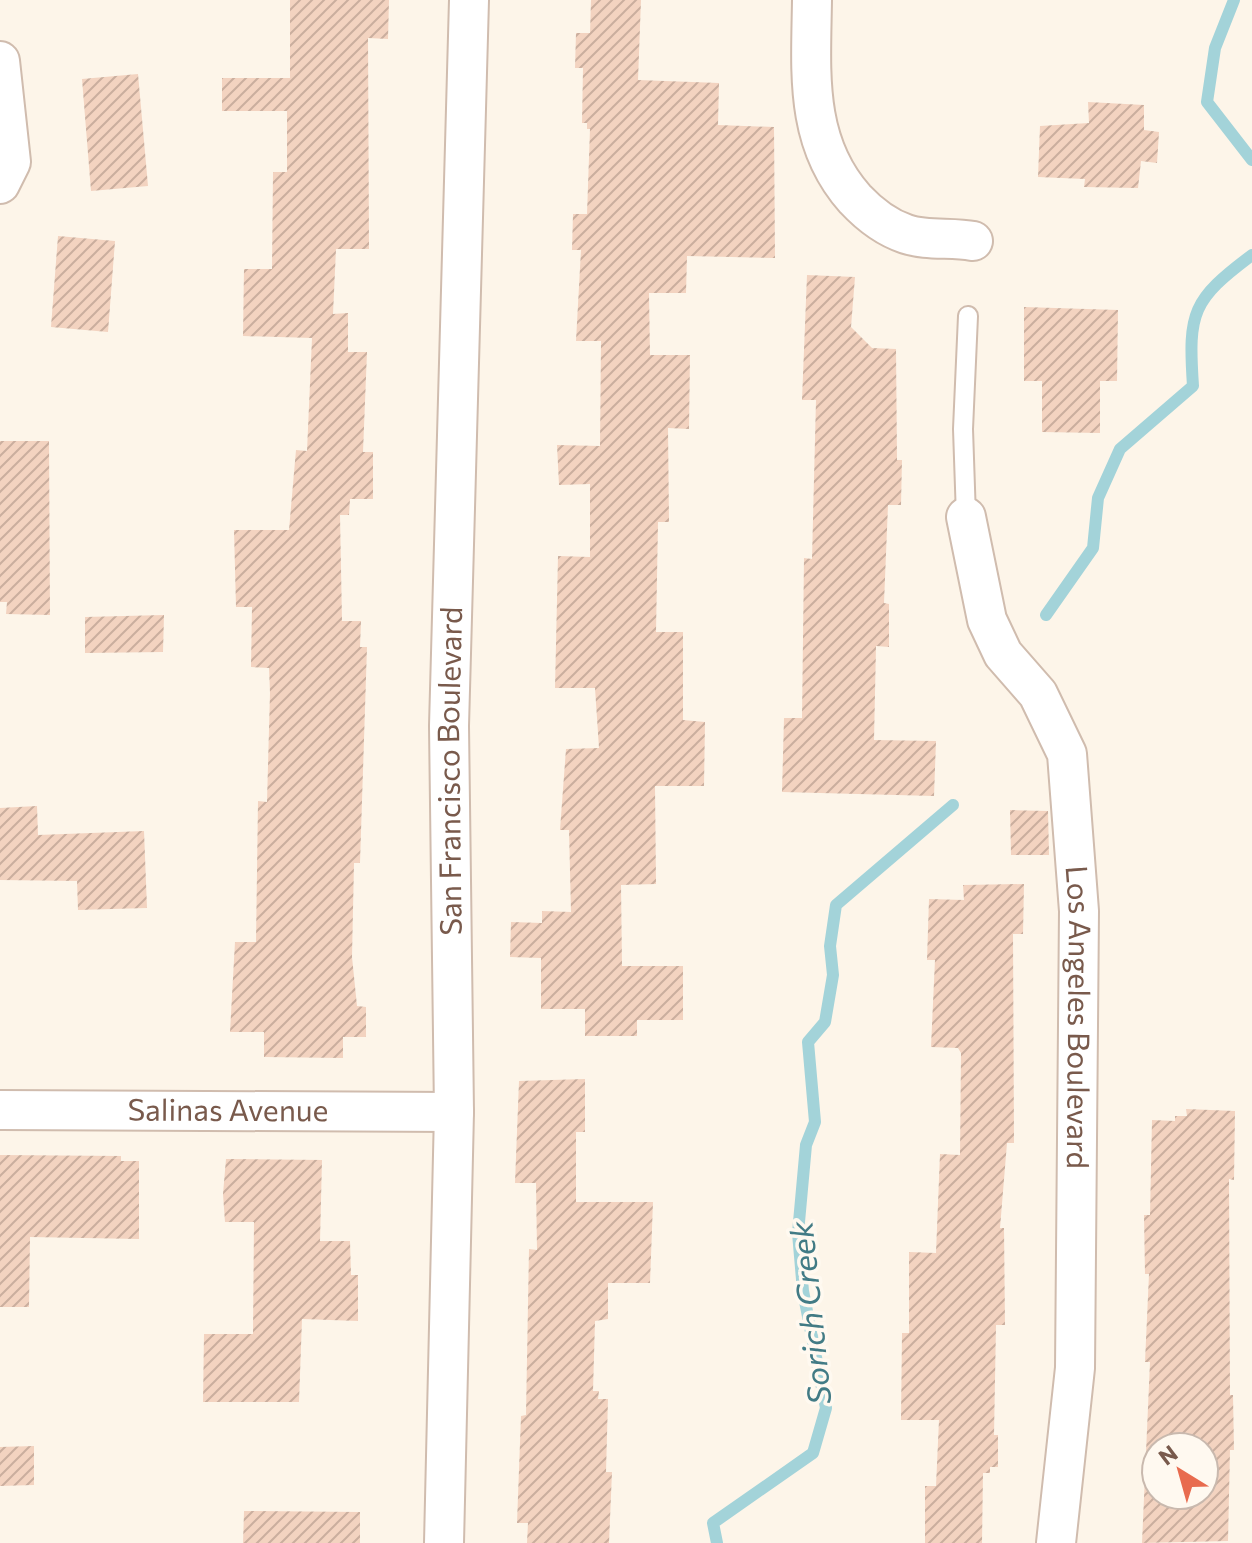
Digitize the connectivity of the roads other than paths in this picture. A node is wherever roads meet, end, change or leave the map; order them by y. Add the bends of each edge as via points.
1 (469, 0) edge
2 (812, 0) edge
3 (0, 61) edge
4 (0, 184) edge
5 (973, 241) dead end
6 (968, 316) dead end
7 (966, 517) joint
8 (0, 1110) edge
9 (454, 1112) junction
10 (444, 1543) edge
11 (1056, 1543) edge

1 - 9 street, San Francisco Boulevard via 449,726
2 - 5 street via 810,97 821,147 836,178 872,218 908,235
3 - 4 street via 11,162
6 - 7 lane
7 - 11 street, Los Angeles Boulevard via 987,620 1003,654 1038,694 1067,754 1079,911 1075,1368
8 - 9 street, Salinas Avenue
9 - 10 street, San Francisco Boulevard

